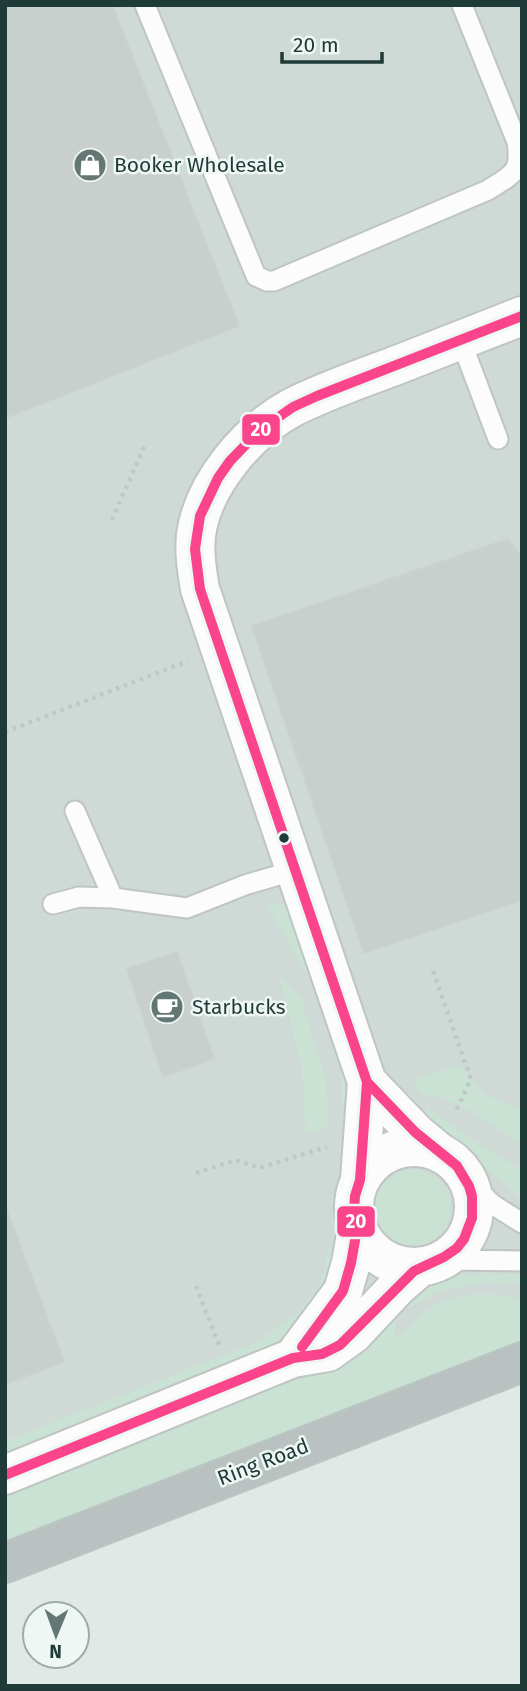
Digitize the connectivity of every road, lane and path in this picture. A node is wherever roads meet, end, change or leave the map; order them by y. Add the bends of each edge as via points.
1 (145, 5) edge
2 (462, 5) edge
3 (522, 316) edge
4 (461, 341) junction
5 (498, 439) dead end
6 (145, 445) dead end
7 (112, 520) dead end
8 (192, 659) dead end
9 (5, 732) edge
10 (75, 811) dead end
11 (296, 870) junction
12 (113, 898) junction
13 (53, 904) dead end
14 (433, 971) dead end
15 (367, 1082) junction
16 (455, 1113) dead end
17 (334, 1145) dead end
18 (453, 1166) junction
19 (196, 1173) dead end
20 (360, 1180) junction
21 (522, 1223) edge
22 (357, 1228) junction
23 (522, 1261) edge
24 (431, 1264) junction
25 (196, 1286) dead end
26 (220, 1347) dead end
27 (293, 1358) junction
28 (522, 1362) edge
29 (5, 1475) edge
30 (5, 1563) edge

1 - 2 lane via 256,276 274,281 488,190 515,172 517,142
3 - 4 street
4 - 5 lane
4 - 11 street via 324,393 262,427 223,469 201,516 195,559 200,589
6 - 7 path
8 - 9 path
10 - 12 lane
11 - 12 lane via 187,908
11 - 15 street
12 - 13 lane via 79,897
14 - 16 path via 471,1079
15 - 18 street
15 - 20 street
17 - 19 path via 259,1168 235,1160
18 - 20 street via 422,1148 404,1148 386,1154
18 - 21 lane via 492,1203
18 - 24 street via 472,1194 471,1225 454,1251
20 - 22 street via 354,1204
22 - 24 street via 382,1258 400,1265
22 - 27 street via 343,1291
23 - 24 lane
24 - 27 street via 398,1286 354,1334 328,1352
25 - 26 path
27 - 29 street
28 - 30 highway, Ring Road

